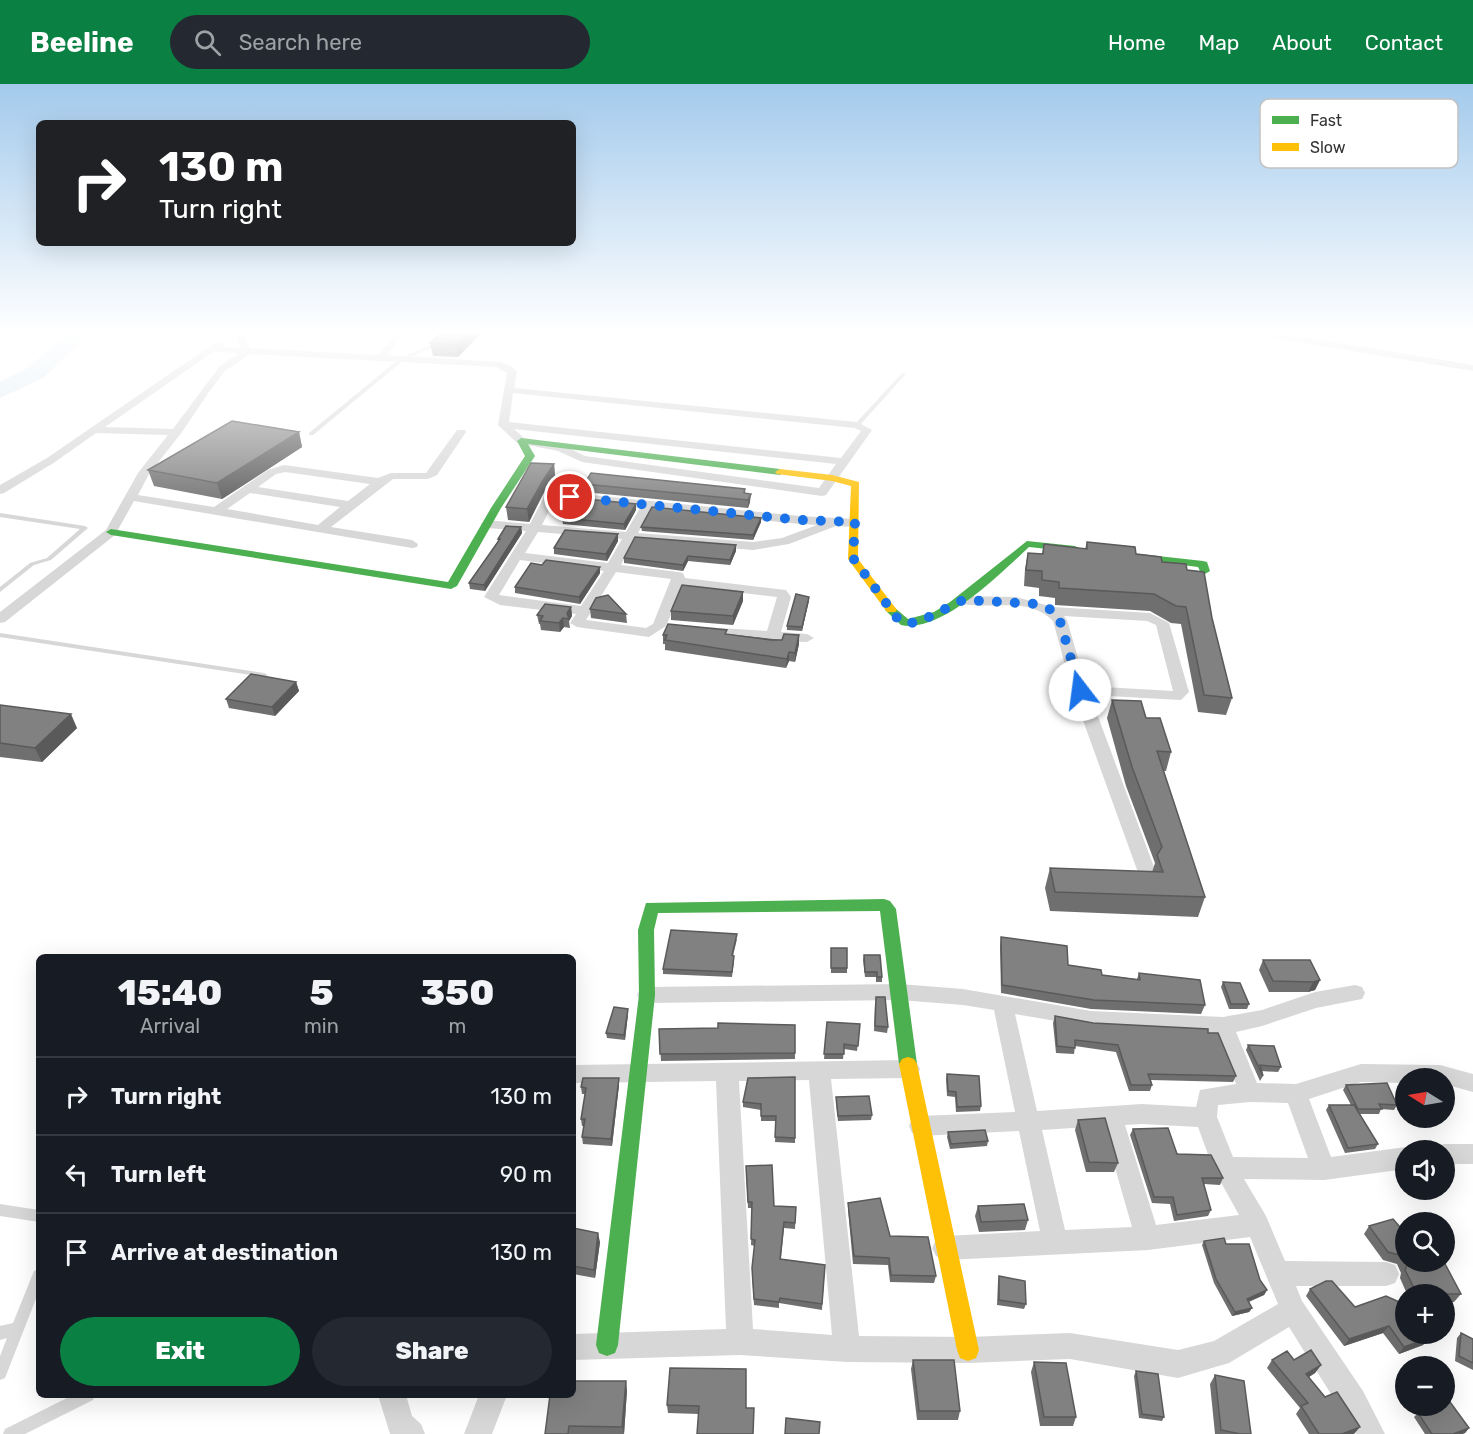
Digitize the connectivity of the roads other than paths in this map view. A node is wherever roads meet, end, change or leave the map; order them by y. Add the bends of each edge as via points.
1 (138, 393) edge
2 (147, 393) edge
3 (205, 393) edge
4 (361, 393) edge
5 (508, 393) edge
6 (539, 393) edge
7 (886, 393) edge
8 (502, 425) junction
9 (857, 425) junction
10 (96, 430) junction
11 (177, 432) junction
12 (461, 432) dead end
13 (311, 434) dead end
14 (521, 441) junction
15 (70, 443) junction
16 (678, 444) junction
17 (845, 462) junction
18 (668, 465) junction
19 (832, 478) junction
20 (380, 482) junction
21 (0, 483) edge
22 (655, 484) edge
23 (248, 489) junction
24 (0, 490) edge
25 (131, 497) junction
26 (350, 505) junction
27 (647, 505) junction
28 (217, 511) junction
29 (0, 515) edge
30 (836, 522) junction
31 (855, 522) junction
32 (487, 524) junction
33 (534, 528) junction
34 (320, 529) junction
35 (111, 532) junction
36 (631, 537) junction
37 (412, 544) dead end
38 (1086, 550) edge
39 (1121, 555) edge
40 (516, 556) junction
41 (613, 567) junction
42 (1205, 571) edge
43 (678, 581) junction
44 (0, 590) edge
45 (963, 600) junction
46 (586, 610) junction
47 (1054, 611) junction
48 (0, 619) edge
49 (693, 630) edge
50 (0, 635) edge
51 (772, 637) junction
52 (807, 638) dead end
53 (264, 675) edge
54 (1080, 690) junction
55 (1145, 867) dead end
56 (900, 992) junction
57 (1354, 993) dead end
58 (647, 995) junction
59 (1003, 1006) junction
60 (1223, 1026) junction
61 (909, 1069) junction
62 (819, 1070) junction
63 (727, 1071) junction
64 (637, 1073) junction
65 (576, 1074) edge
66 (1473, 1083) edge
67 (1250, 1092) junction
68 (1296, 1094) junction
69 (1111, 1116) junction
70 (1206, 1117) junction
71 (1028, 1121) junction
72 (920, 1125) junction
73 (1473, 1154) edge
74 (1455, 1155) edge
75 (1395, 1159) edge
76 (1225, 1168) junction
77 (1324, 1169) junction
78 (0, 1210) edge
79 (36, 1216) edge
80 (1257, 1224) junction
81 (1148, 1238) junction
82 (1055, 1243) junction
83 (945, 1248) junction
84 (1278, 1273) junction
85 (1386, 1274) dead end
86 (36, 1282) edge
87 (1293, 1310) junction
88 (16, 1329) junction
89 (0, 1333) edge
90 (740, 1342) junction
91 (607, 1345) junction
92 (576, 1347) edge
93 (847, 1349) junction
94 (968, 1350) junction
95 (0, 1373) edge
96 (82, 1398) edge
97 (393, 1398) edge
98 (492, 1398) edge
99 (10, 1434) edge
100 (411, 1434) edge
101 (478, 1434) edge
102 (1371, 1434) edge

1 - 15 street
2 - 10 street
3 - 11 street
4 - 13 lane
5 - 8 street
6 - 9 street
7 - 9 lane
8 - 14 street
8 - 16 street
9 - 17 street via 867,430
10 - 11 street
10 - 15 street
11 - 25 street via 144,473
12 - 20 street via 433,473 391,476
14 - 18 street
14 - 32 street via 530,456
15 - 21 street
15 - 24 street
16 - 17 street
16 - 18 street
17 - 19 street
18 - 19 street
18 - 22 street
19 - 31 street via 856,484
20 - 23 street via 284,468
20 - 26 street
23 - 26 street
23 - 28 street
25 - 28 street
25 - 35 street
26 - 34 street
27 - 30 street
27 - 33 street via 550,495
27 - 36 street
28 - 34 street
29 - 44 lane via 85,528 49,559 32,564
30 - 31 street
30 - 36 street via 785,541 753,546
31 - 45 street via 853,558 900,622 917,623
32 - 33 street
32 - 35 street via 451,586
33 - 36 street
33 - 40 street
34 - 37 street
35 - 48 street
36 - 41 street
38 - 45 street via 1027,544
39 - 42 street via 1203,564
40 - 41 street
40 - 46 street via 491,597 494,600
41 - 43 street via 678,576
41 - 46 street
43 - 46 street via 664,627 655,631 644,634 578,624
43 - 51 street via 781,593 784,597
45 - 47 street via 1037,604
47 - 54 street
47 - 54 street via 1159,620 1181,692 1176,697
49 - 51 street
50 - 53 lane
51 - 52 street
54 - 55 street
56 - 58 street
56 - 58 street via 888,909 884,905 667,906 652,907 649,915
56 - 59 street
56 - 61 street
57 - 60 street
58 - 64 street
59 - 60 street via 1091,1019
59 - 71 street
60 - 67 street
61 - 62 street
61 - 72 street
62 - 63 street
62 - 93 street
63 - 64 street
63 - 90 street
64 - 65 street
64 - 91 street
66 - 68 street via 1440,1074 1361,1074
67 - 68 street
67 - 70 street via 1208,1096
68 - 77 street
69 - 70 street
69 - 71 street
69 - 81 street
70 - 76 street
71 - 72 street
71 - 82 street
72 - 83 street
73 - 74 street
75 - 77 street
76 - 77 street
76 - 80 street
78 - 79 lane
80 - 81 street
80 - 84 street
81 - 82 street
82 - 83 street
83 - 94 street
84 - 85 street
84 - 87 street
86 - 88 lane
87 - 94 street via 1219,1353 1178,1364 1070,1346
87 - 102 street
88 - 89 lane
88 - 95 lane
90 - 91 street
90 - 93 street
91 - 92 street
93 - 94 street
96 - 99 lane
97 - 100 street via 400,1424
98 - 101 street

